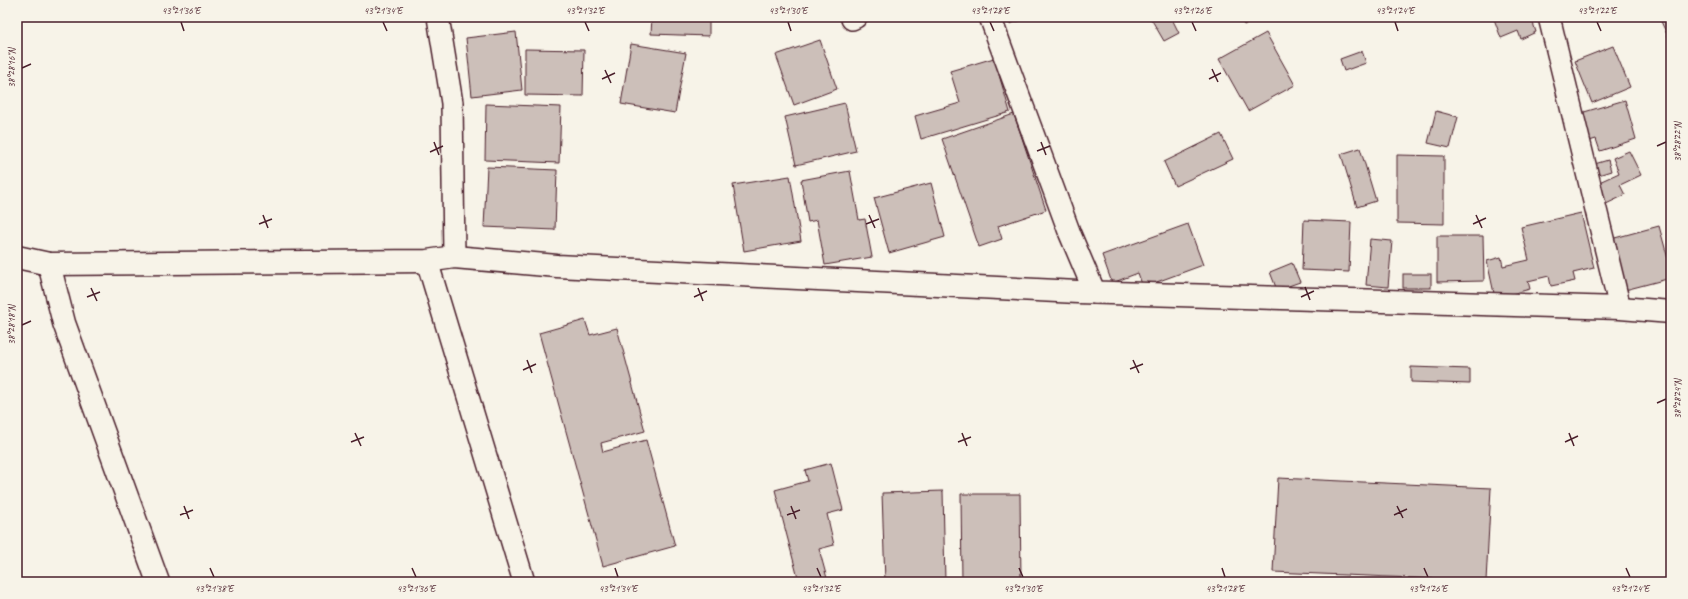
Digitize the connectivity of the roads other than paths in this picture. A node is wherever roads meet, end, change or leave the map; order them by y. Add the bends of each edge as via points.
1 (438, 17) edge
2 (990, 17) edge
3 (1550, 17) edge
4 (17, 257) edge
5 (454, 257) junction
6 (427, 261) junction
7 (49, 264) junction
8 (1095, 293) junction
9 (1620, 308) junction
10 (1671, 312) edge
11 (158, 582) edge
12 (524, 582) edge

1 - 5 street via 452,103
2 - 8 street via 1070,234
3 - 9 street
4 - 7 street
5 - 6 street
5 - 8 street via 557,266
6 - 7 street
6 - 12 street
7 - 11 street via 64,323
8 - 9 street
9 - 10 street

